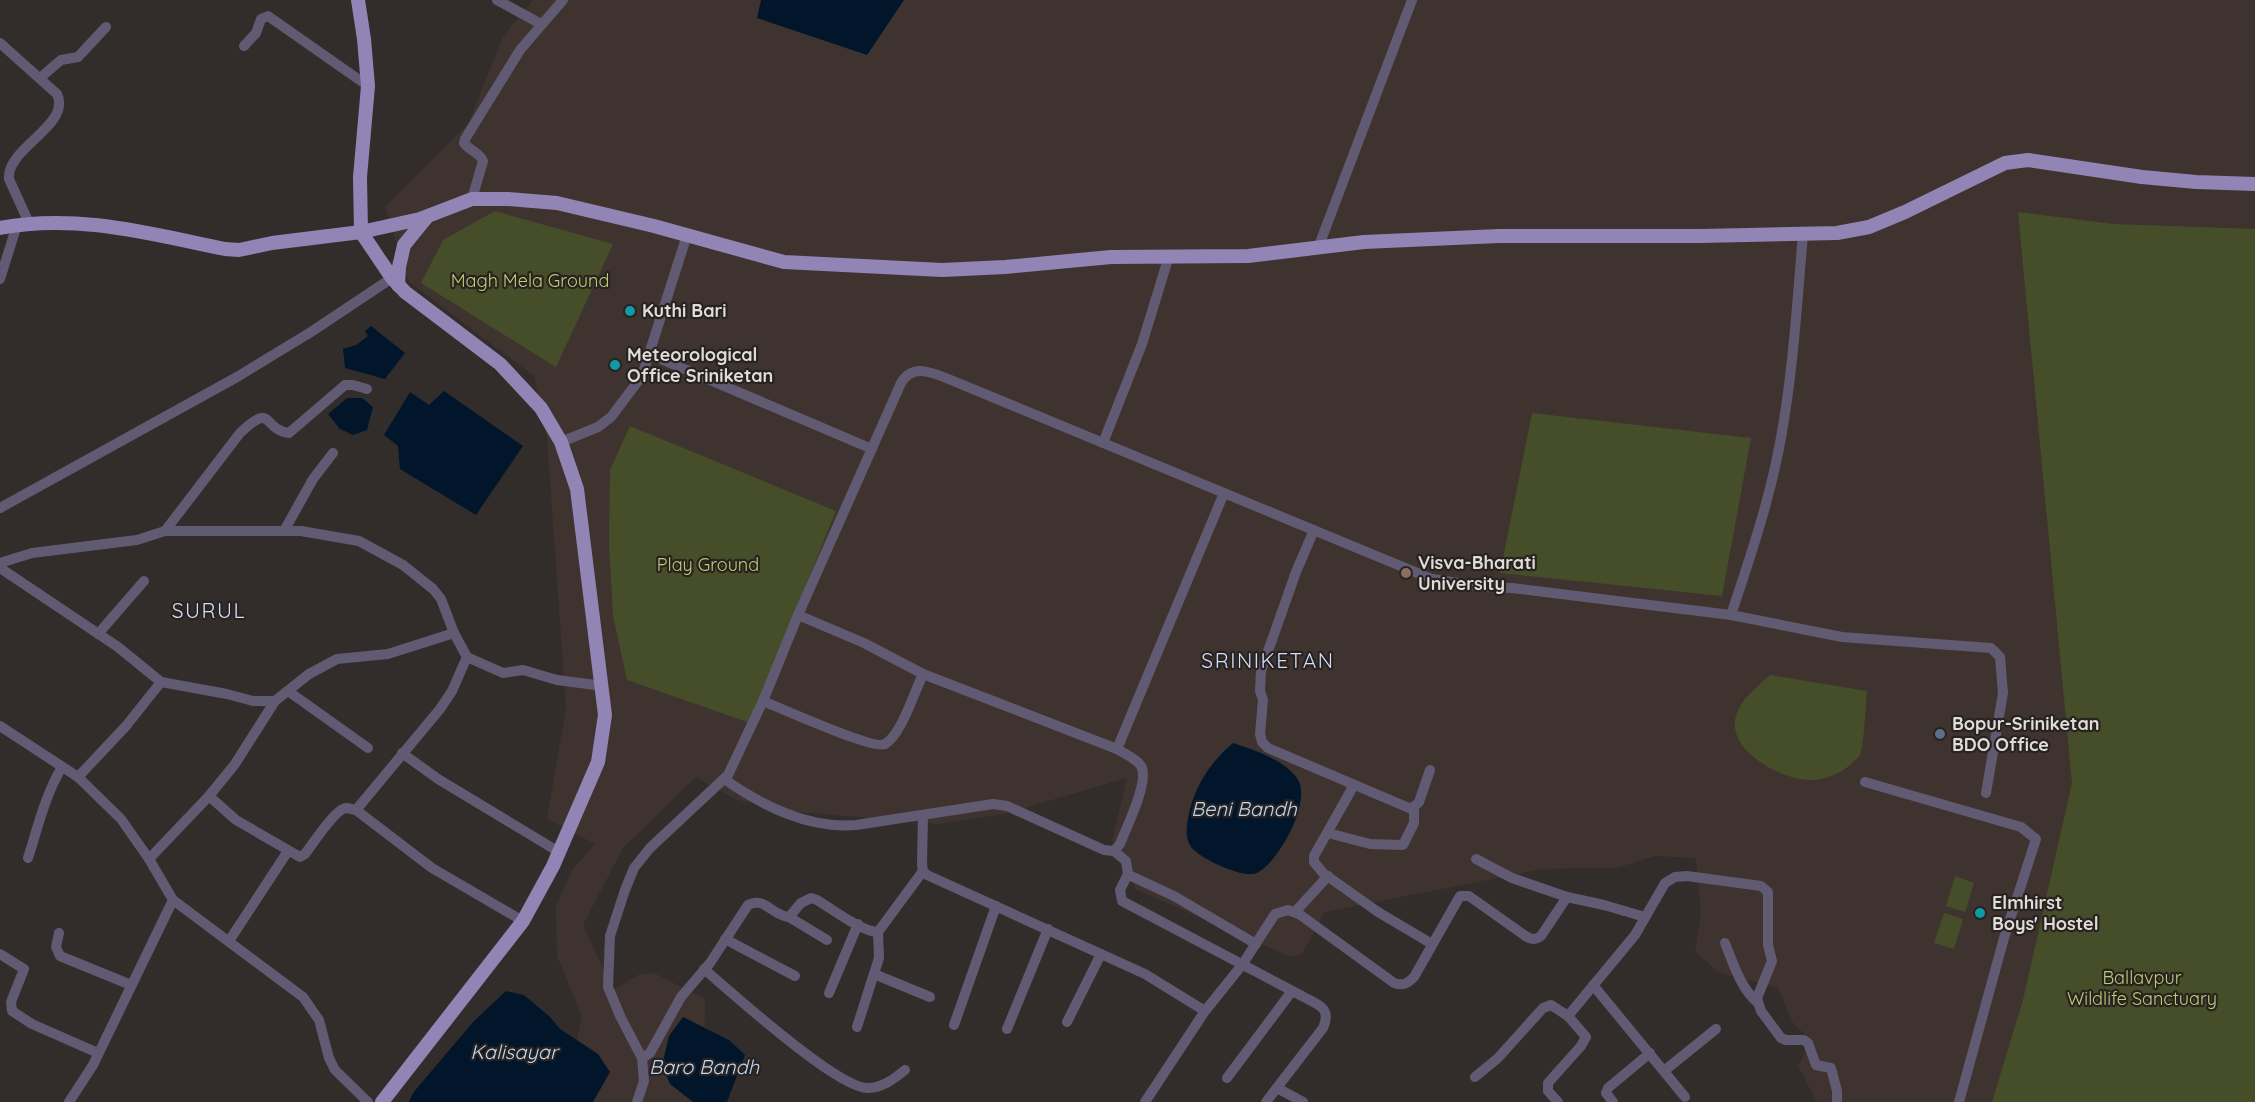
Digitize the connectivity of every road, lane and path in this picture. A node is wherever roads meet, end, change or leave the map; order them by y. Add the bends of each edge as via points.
1 (358, 0) edge
2 (497, 0) edge
3 (563, 0) edge
4 (1412, 0) edge
5 (542, 24) junction
6 (106, 27) dead end
7 (0, 43) edge
8 (244, 46) dead end
9 (40, 78) junction
10 (368, 86) junction
11 (4, 175) edge
12 (2255, 184) edge
13 (472, 199) junction
14 (428, 216) junction
15 (23, 224) junction
16 (0, 228) edge
17 (362, 232) junction
18 (1803, 234) junction
19 (687, 235) junction
20 (1318, 248) junction
21 (1169, 256) junction
22 (0, 279) edge
23 (395, 282) junction
24 (649, 354) junction
25 (367, 389) dead end
26 (561, 442) junction
27 (1103, 443) junction
28 (872, 449) junction
29 (333, 453) dead end
30 (1224, 493) junction
31 (0, 508) edge
32 (1314, 530) junction
33 (165, 531) junction
34 (284, 531) junction
35 (0, 562) edge
36 (0, 568) edge
37 (144, 581) dead end
38 (798, 615) junction
39 (1731, 615) junction
40 (454, 633) junction
41 (98, 634) junction
42 (467, 657) junction
43 (923, 674) junction
44 (161, 682) junction
45 (603, 686) junction
46 (288, 691) junction
47 (275, 701) junction
48 (763, 701) junction
49 (0, 726) edge
50 (368, 748) dead end
51 (1118, 749) junction
52 (402, 753) junction
53 (62, 767) junction
54 (1430, 770) dead end
55 (78, 777) junction
56 (724, 779) junction
57 (1865, 782) dead end
58 (1354, 785) junction
59 (1986, 793) dead end
60 (209, 796) junction
61 (1414, 807) junction
62 (356, 810) junction
63 (923, 815) junction
64 (1328, 833) junction
65 (1114, 850) junction
66 (288, 851) junction
67 (559, 852) junction
68 (28, 858) dead end
69 (149, 859) junction
70 (1476, 860) dead end
71 (923, 872) junction
72 (1128, 874) junction
73 (1328, 876) junction
74 (1567, 897) junction
75 (173, 900) junction
76 (996, 906) junction
77 (1295, 912) junction
78 (789, 917) junction
79 (1645, 917) junction
80 (523, 921) junction
81 (858, 924) junction
82 (1048, 929) junction
83 (878, 932) junction
84 (58, 933) dead end
85 (725, 939) junction
86 (827, 940) dead end
87 (229, 941) junction
88 (1725, 943) dead end
89 (1256, 944) junction
90 (1432, 944) junction
91 (0, 954) edge
92 (1101, 954) junction
93 (1242, 965) junction
94 (704, 969) junction
95 (874, 974) junction
96 (795, 976) dead end
97 (131, 985) junction
98 (1593, 985) junction
99 (1292, 991) junction
100 (829, 993) dead end
101 (930, 997) dead end
102 (1758, 1003) junction
103 (1205, 1011) junction
104 (1568, 1016) junction
105 (1067, 1022) dead end
106 (954, 1025) dead end
107 (857, 1027) dead end
108 (1007, 1029) dead end
109 (1716, 1029) dead end
110 (98, 1053) junction
111 (1650, 1053) junction
112 (642, 1058) junction
113 (905, 1070) dead end
114 (1664, 1071) junction
115 (1475, 1077) dead end
116 (1227, 1078) dead end
117 (1277, 1088) junction
118 (1685, 1097) dead end
119 (69, 1102) edge
120 (368, 1102) edge
121 (382, 1102) edge
122 (637, 1102) edge
123 (1145, 1102) edge
124 (1266, 1102) edge
125 (1303, 1102) edge
126 (1558, 1102) edge
127 (1613, 1102) edge
128 (1837, 1102) edge
129 (1959, 1102) edge

1 - 10 main road
2 - 5 street
3 - 5 street
4 - 20 street
5 - 13 street via 520,50 465,139 467,147 483,161
6 - 9 street via 78,57 61,60
7 - 9 street
8 - 10 street via 254,36 261,19 268,16
9 - 11 street via 57,94 58,110
10 - 17 main road via 360,177
11 - 15 street via 9,179
12 - 18 main road via 2142,177 2054,162 2016,161 1869,226 1837,233
13 - 14 main road
13 - 19 main road via 557,203
14 - 17 main road
14 - 23 main road via 404,245
15 - 16 main road
15 - 17 main road via 81,222 232,250
15 - 22 street
17 - 23 main road
18 - 20 main road via 1498,236
18 - 39 street via 1793,358 1780,443 1763,516
19 - 21 main road via 784,262 942,270
19 - 24 street
20 - 21 main road via 1248,256
21 - 27 street via 1142,344
23 - 26 main road via 501,364 541,408
23 - 31 street via 237,377
24 - 26 street via 642,376 611,417 598,427
24 - 28 street
25 - 33 street via 345,385 290,434 266,418 255,420
26 - 45 main road via 577,489
27 - 28 street via 934,373 916,371 901,383
27 - 30 street
28 - 38 street
29 - 34 street via 313,479
30 - 32 street
30 - 51 street
32 - 39 street via 1432,579
32 - 58 street via 1261,671 1260,734 1268,748
33 - 34 street
33 - 35 street via 137,540 38,552
34 - 40 street via 347,538 388,556 433,589
36 - 41 street
37 - 41 street
38 - 43 street
38 - 48 street
39 - 59 street via 1842,637 1991,648 2000,657 2003,693
40 - 42 street
40 - 46 street via 388,654 337,659
41 - 44 street
42 - 45 street via 503,673 522,670 557,680
42 - 52 street via 440,710
43 - 48 street via 896,734 879,746
43 - 51 street
44 - 47 street via 253,701
44 - 55 street
45 - 67 main road via 605,714 597,762
46 - 47 street
46 - 50 street
47 - 60 street via 235,764
48 - 56 street
49 - 53 street
51 - 65 street via 1140,764 1144,773 1120,844
52 - 62 street
52 - 67 street
53 - 55 street
53 - 68 street via 48,794
54 - 61 street
55 - 69 street via 120,819
56 - 63 street via 761,804 819,824 849,826
56 - 112 street via 634,868 615,916 610,936 608,987
57 - 129 street via 2021,827 2036,839
58 - 61 street via 1401,806
58 - 64 street
60 - 66 street via 236,820
60 - 69 street
61 - 64 street via 1414,823 1403,845 1370,844
62 - 66 street via 341,810 304,856
62 - 80 street via 432,868
63 - 65 street via 993,804 1007,806 1104,850
63 - 71 street
64 - 73 street via 1314,862
65 - 72 street via 1126,861
66 - 87 street
67 - 80 main road
69 - 75 street
70 - 74 street via 1512,878
71 - 76 street
71 - 83 street
72 - 89 street
72 - 93 street via 1120,890 1122,901
73 - 77 street
73 - 90 street
74 - 79 street
74 - 90 street via 1536,939 1524,935 1469,896 1460,896
75 - 87 street
75 - 97 street
76 - 82 street
76 - 106 street
77 - 89 street via 1283,910 1275,914
77 - 90 street via 1401,985 1413,977
78 - 81 street via 811,898
78 - 85 street via 755,901 740,915
78 - 86 street
79 - 98 street
79 - 102 street via 1660,889 1675,877 1766,888 1772,961
80 - 121 main road
81 - 83 street
81 - 100 street
82 - 92 street
82 - 108 street
83 - 95 street via 880,946
84 - 97 street via 56,947 60,956
85 - 94 street
85 - 96 street
87 - 120 street via 303,997 319,1020 328,1058 335,1070
88 - 102 street via 1745,988
89 - 93 street
91 - 110 street via 24,969 11,1002 12,1011
92 - 103 street via 1145,974
92 - 105 street
93 - 99 street
93 - 103 street
94 - 112 street via 681,997 650,1053
94 - 113 street via 834,1075 855,1086 869,1089 889,1082
95 - 101 street
95 - 107 street
97 - 110 street
98 - 104 street
98 - 111 street
99 - 116 street
99 - 117 street via 1322,1007 1327,1018
102 - 128 street via 1781,1038 1804,1040 1815,1065 1831,1068
103 - 123 street
104 - 115 street via 1551,1005 1543,1008 1498,1058
104 - 126 street via 1586,1037 1548,1083 1548,1091
109 - 114 street
110 - 119 street
111 - 114 street
111 - 127 street via 1608,1088 1606,1093
112 - 122 street via 644,1081
114 - 118 street
117 - 124 street
117 - 125 street

